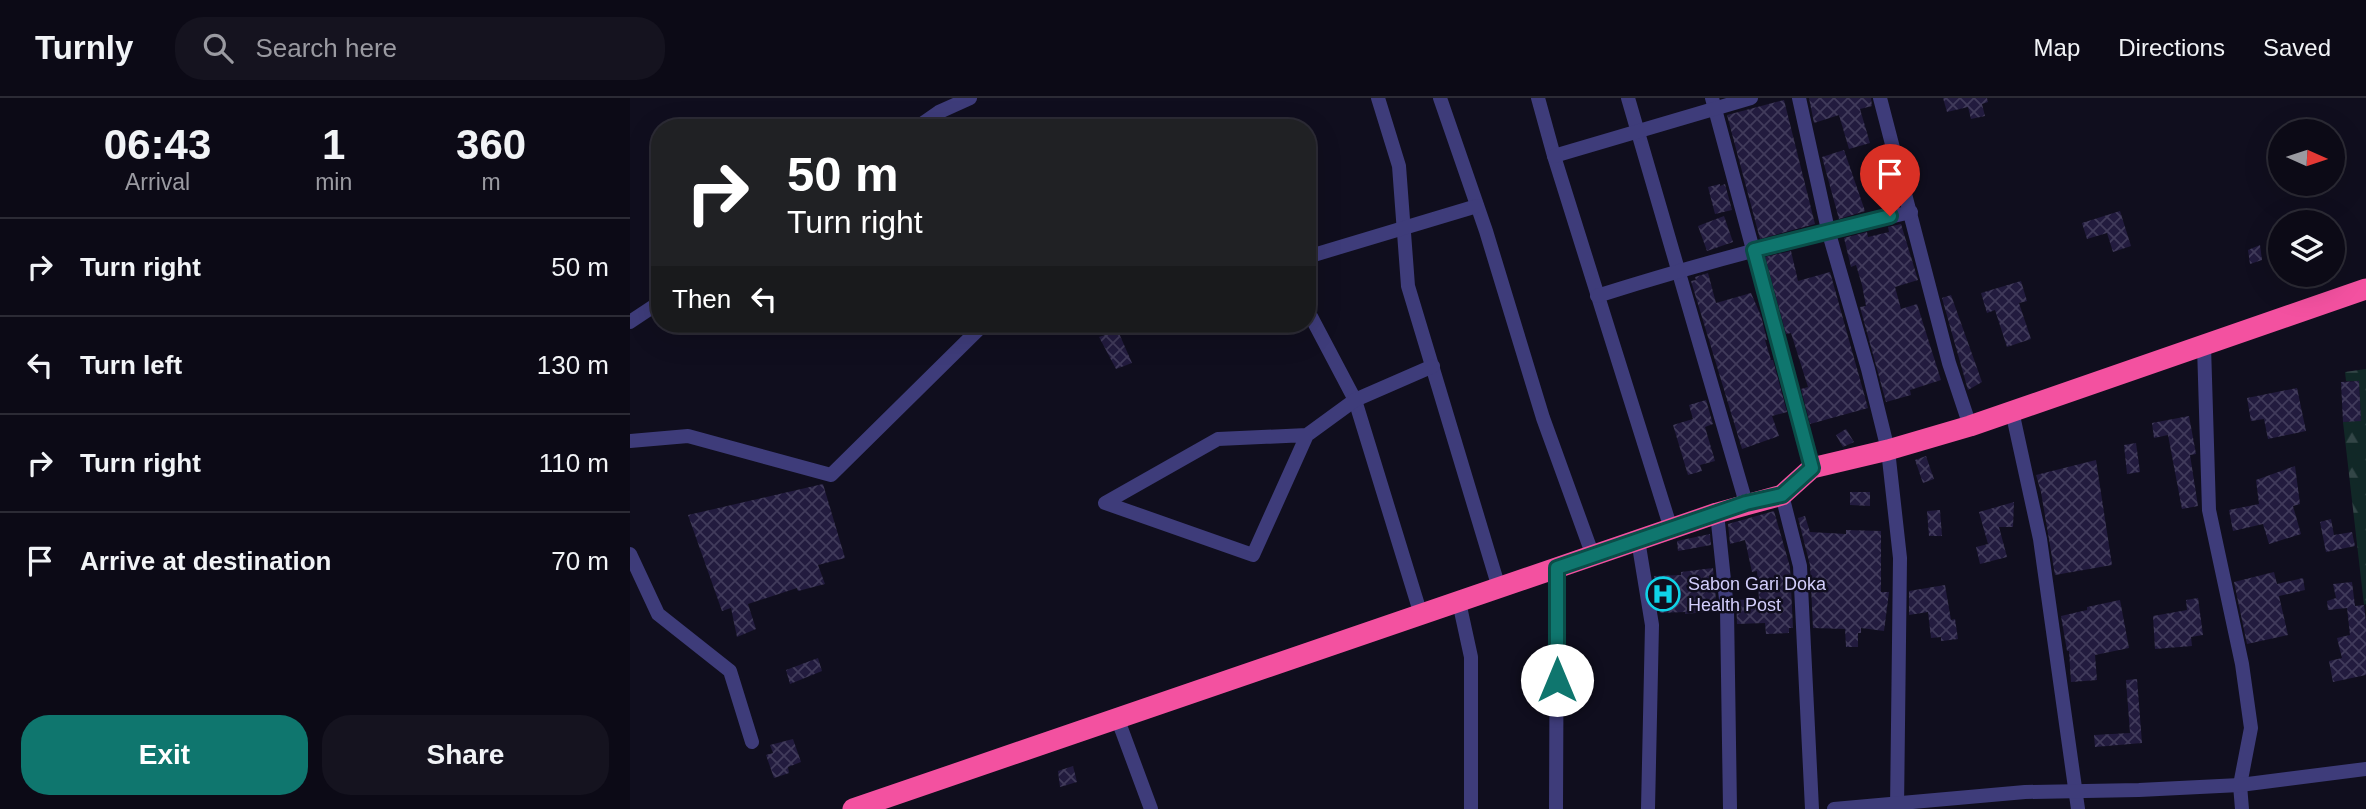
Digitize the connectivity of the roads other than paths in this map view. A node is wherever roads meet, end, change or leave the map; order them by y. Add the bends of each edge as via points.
1 (970, 98) edge
2 (1378, 98) edge
3 (1440, 98) edge
4 (1538, 98) edge
5 (1628, 98) edge
6 (1751, 98) edge
7 (1799, 98) edge
8 (1880, 98) edge
9 (1713, 103) edge
10 (929, 119) edge
11 (1638, 131) junction
12 (1554, 156) junction
13 (1477, 206) junction
14 (1911, 212) junction
15 (1404, 229) junction
16 (1828, 230) junction
17 (1754, 250) junction
18 (1316, 254) edge
19 (1677, 271) junction
20 (2366, 289) edge
21 (1597, 296) junction
22 (651, 308) edge
23 (630, 322) edge
24 (1316, 326) edge
25 (975, 333) edge
26 (2204, 346) junction
27 (1433, 366) junction
28 (1355, 400) junction
29 (2012, 411) junction
30 (1970, 426) junction
31 (1307, 435) junction
32 (630, 441) edge
33 (1888, 450) junction
34 (1812, 468) junction
35 (1782, 495) junction
36 (1746, 503) junction
37 (1717, 513) junction
38 (1671, 529) junction
39 (1638, 540) junction
40 (630, 554) edge
41 (1593, 556) junction
42 (1557, 568) junction
43 (1499, 588) junction
44 (1459, 602) junction
45 (1421, 615) junction
46 (1118, 720) junction
47 (752, 742) dead end
48 (2366, 769) edge
49 (2239, 785) junction
50 (2076, 792) junction
51 (1897, 806) edge
52 (853, 809) edge
53 (1151, 809) edge
54 (1471, 809) edge
55 (1556, 809) edge
56 (1648, 809) edge
57 (1730, 809) edge
58 (1812, 809) edge
59 (1833, 809) edge
60 (2078, 809) edge
61 (2242, 809) edge

1 - 10 street
2 - 15 street via 1399,166
3 - 13 street
4 - 12 street
5 - 11 street
6 - 9 street
7 - 16 street
8 - 14 street
9 - 11 street
9 - 17 street
11 - 12 street
11 - 19 street
12 - 21 street
13 - 15 street
13 - 41 street via 1543,418
14 - 16 street
14 - 30 street via 1949,363
15 - 18 street
15 - 27 street via 1408,286
16 - 17 street
16 - 33 street
17 - 19 street
17 - 34 street
19 - 21 street
19 - 36 street
20 - 26 highway
21 - 38 street
22 - 23 street
24 - 28 street
25 - 32 street via 831,475 688,436
26 - 29 highway
26 - 49 street via 2209,510 2252,728
27 - 28 street
27 - 43 street
28 - 31 street
28 - 45 street
29 - 30 highway
29 - 50 street via 2040,539
30 - 33 highway
31 - 31 street via 1253,555 1105,503 1218,439
33 - 34 highway
33 - 51 street via 1900,558
34 - 35 highway
35 - 36 highway
35 - 58 street via 1800,566
36 - 37 highway
37 - 38 highway
37 - 57 street via 1727,609
38 - 39 highway
39 - 41 highway
39 - 56 street via 1652,625
40 - 47 street via 658,614 730,671
41 - 42 highway
42 - 43 highway
42 - 55 street
43 - 44 highway
44 - 45 highway
44 - 54 street via 1471,657
45 - 46 highway
46 - 52 highway
46 - 53 street
48 - 49 street
49 - 50 street
49 - 61 street
50 - 51 street via 2025,792
50 - 60 street
51 - 59 street

